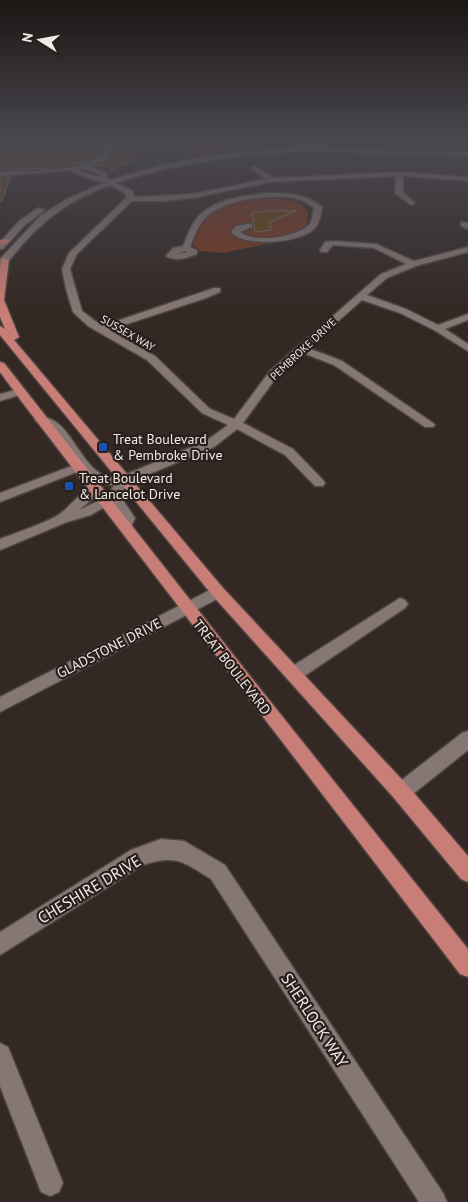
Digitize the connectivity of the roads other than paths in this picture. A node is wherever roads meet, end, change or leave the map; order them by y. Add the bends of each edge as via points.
1 (63, 198) edge
2 (75, 198) edge
3 (172, 198) edge
4 (245, 198) edge
5 (298, 198) edge
6 (406, 198) edge
7 (130, 199) joint
8 (411, 203) dead end
9 (250, 225) dead end
10 (2, 244) edge
11 (186, 248) dead end
12 (468, 249) edge
13 (324, 250) dead end
14 (2, 261) edge
15 (413, 264) junction
16 (217, 290) dead end
17 (360, 296) junction
18 (0, 300) edge
19 (468, 317) edge
20 (437, 328) junction
21 (0, 329) edge
22 (101, 330) junction
23 (468, 348) edge
24 (302, 349) junction
25 (26, 361) junction
26 (0, 364) edge
27 (19, 392) junction
28 (0, 398) edge
29 (41, 420) junction
30 (236, 424) junction
31 (428, 425) dead end
32 (79, 467) junction
33 (124, 480) junction
34 (319, 483) dead end
35 (102, 495) junction
36 (0, 498) edge
37 (125, 527) junction
38 (0, 546) edge
39 (218, 592) junction
40 (400, 604) dead end
41 (186, 608) junction
42 (294, 674) junction
43 (0, 705) edge
44 (468, 739) edge
45 (401, 792) junction
46 (184, 851) joint
47 (468, 872) edge
48 (0, 944) edge
49 (468, 966) edge
50 (0, 1055) edge
51 (50, 1182) dead end
52 (434, 1202) edge

1 - 10 street via 48,204 22,223
2 - 14 street via 44,218
3 - 7 street
4 - 11 street via 219,206 200,219
5 - 9 street via 318,208 317,219 309,230 262,240 249,240 235,232
6 - 8 street
7 - 22 street, SUSSEX WAY via 81,244 66,269 78,312
12 - 15 street, PEMBROKE DRIVE
13 - 15 street via 333,243 376,246
14 - 18 main road
15 - 17 street, PEMBROKE DRIVE via 384,276
16 - 22 street
17 - 20 street via 403,311
17 - 24 street, PEMBROKE DRIVE
18 - 25 main road
19 - 20 street
20 - 23 street
21 - 25 main road
22 - 30 street, SUSSEX WAY via 151,358 206,411
24 - 30 street, PEMBROKE DRIVE via 274,373
24 - 31 street via 338,363
25 - 33 main road
26 - 27 main road, TREAT BOULEVARD
27 - 28 street
27 - 29 main road, TREAT BOULEVARD
29 - 32 main road, TREAT BOULEVARD
29 - 33 street, PEMBROKE DRIVE via 53,423 93,476 111,482
30 - 33 street, PEMBROKE DRIVE via 210,444
30 - 34 street, SUSSEX WAY via 289,452
32 - 35 main road, TREAT BOULEVARD
32 - 36 street
33 - 37 street via 113,496 128,518
33 - 39 main road
35 - 37 main road, TREAT BOULEVARD
35 - 38 street via 81,514 65,516
37 - 41 main road, TREAT BOULEVARD
39 - 41 street, GLADSTONE DRIVE
39 - 42 main road
40 - 42 street
41 - 43 street, GLADSTONE DRIVE
41 - 49 main road, TREAT BOULEVARD
42 - 45 main road
44 - 45 street
45 - 47 main road
46 - 48 street, CHESHIRE DRIVE via 161,849 138,857
46 - 52 street, SHERLOCK WAY via 218,872
50 - 51 street

